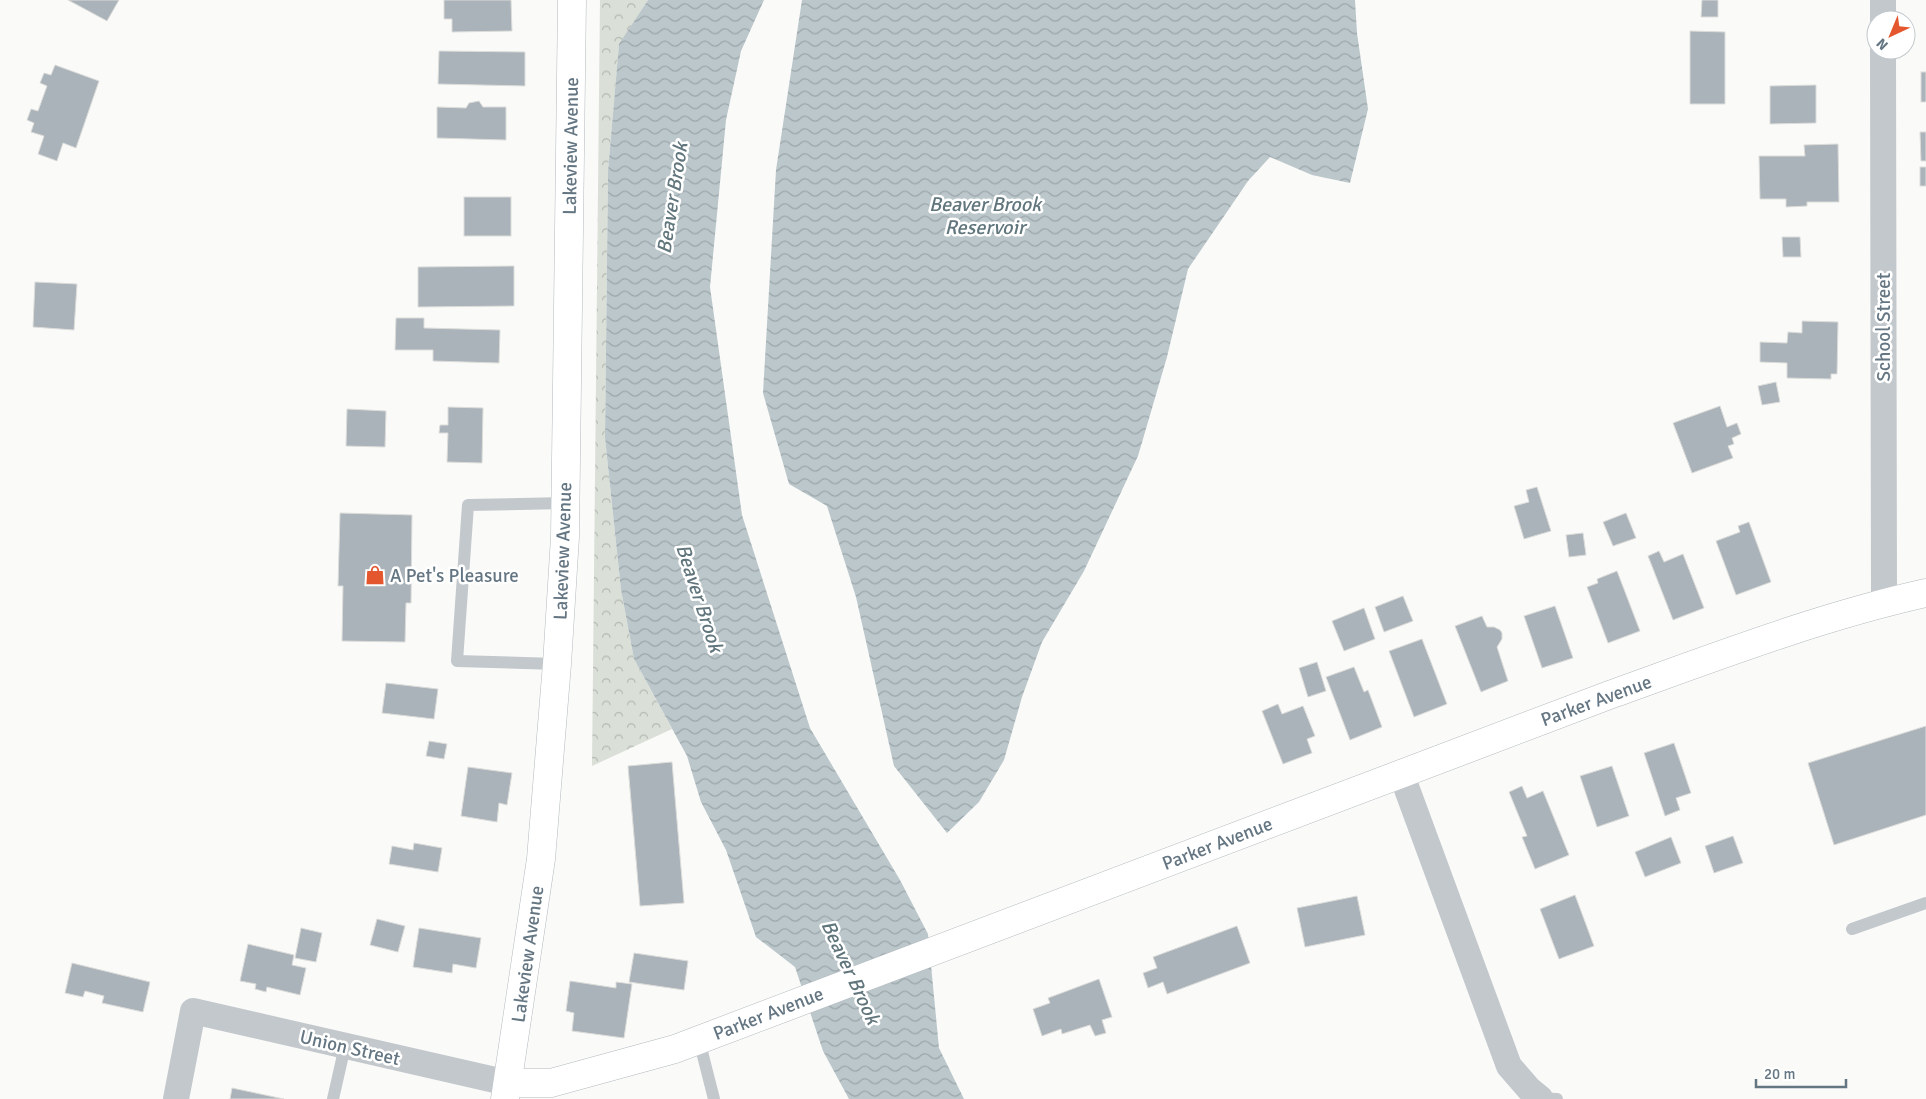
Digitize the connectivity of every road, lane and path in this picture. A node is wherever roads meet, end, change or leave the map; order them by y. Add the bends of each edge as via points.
1 (572, 0) edge
2 (586, 0) edge
3 (572, 33) junction
4 (1883, 60) edge
5 (565, 503) junction
6 (1926, 593) edge
7 (1884, 603) junction
8 (557, 664) junction
9 (1401, 773) junction
10 (1926, 903) edge
11 (1852, 929) dead end
12 (699, 1040) junction
13 (345, 1046) junction
14 (506, 1091) edge
15 (176, 1099) edge
16 (333, 1099) edge
17 (714, 1099) edge
18 (1546, 1099) edge

1 - 3 street, Lakeview Avenue
2 - 3 street
3 - 5 street, Lakeview Avenue
4 - 7 street, School Street
5 - 8 street, Lakeview Avenue
5 - 8 lane via 468,505 457,661
6 - 7 street, Parker Avenue
7 - 9 street, Parker Avenue via 1722,655
8 - 14 street, Lakeview Avenue via 541,859
9 - 12 street, Parker Avenue
9 - 18 street via 1509,1066 1529,1088
10 - 11 lane
12 - 14 street, Parker Avenue via 551,1083
12 - 17 lane
13 - 14 street, Union Street
13 - 15 street, Union Street via 193,1011
13 - 16 lane

